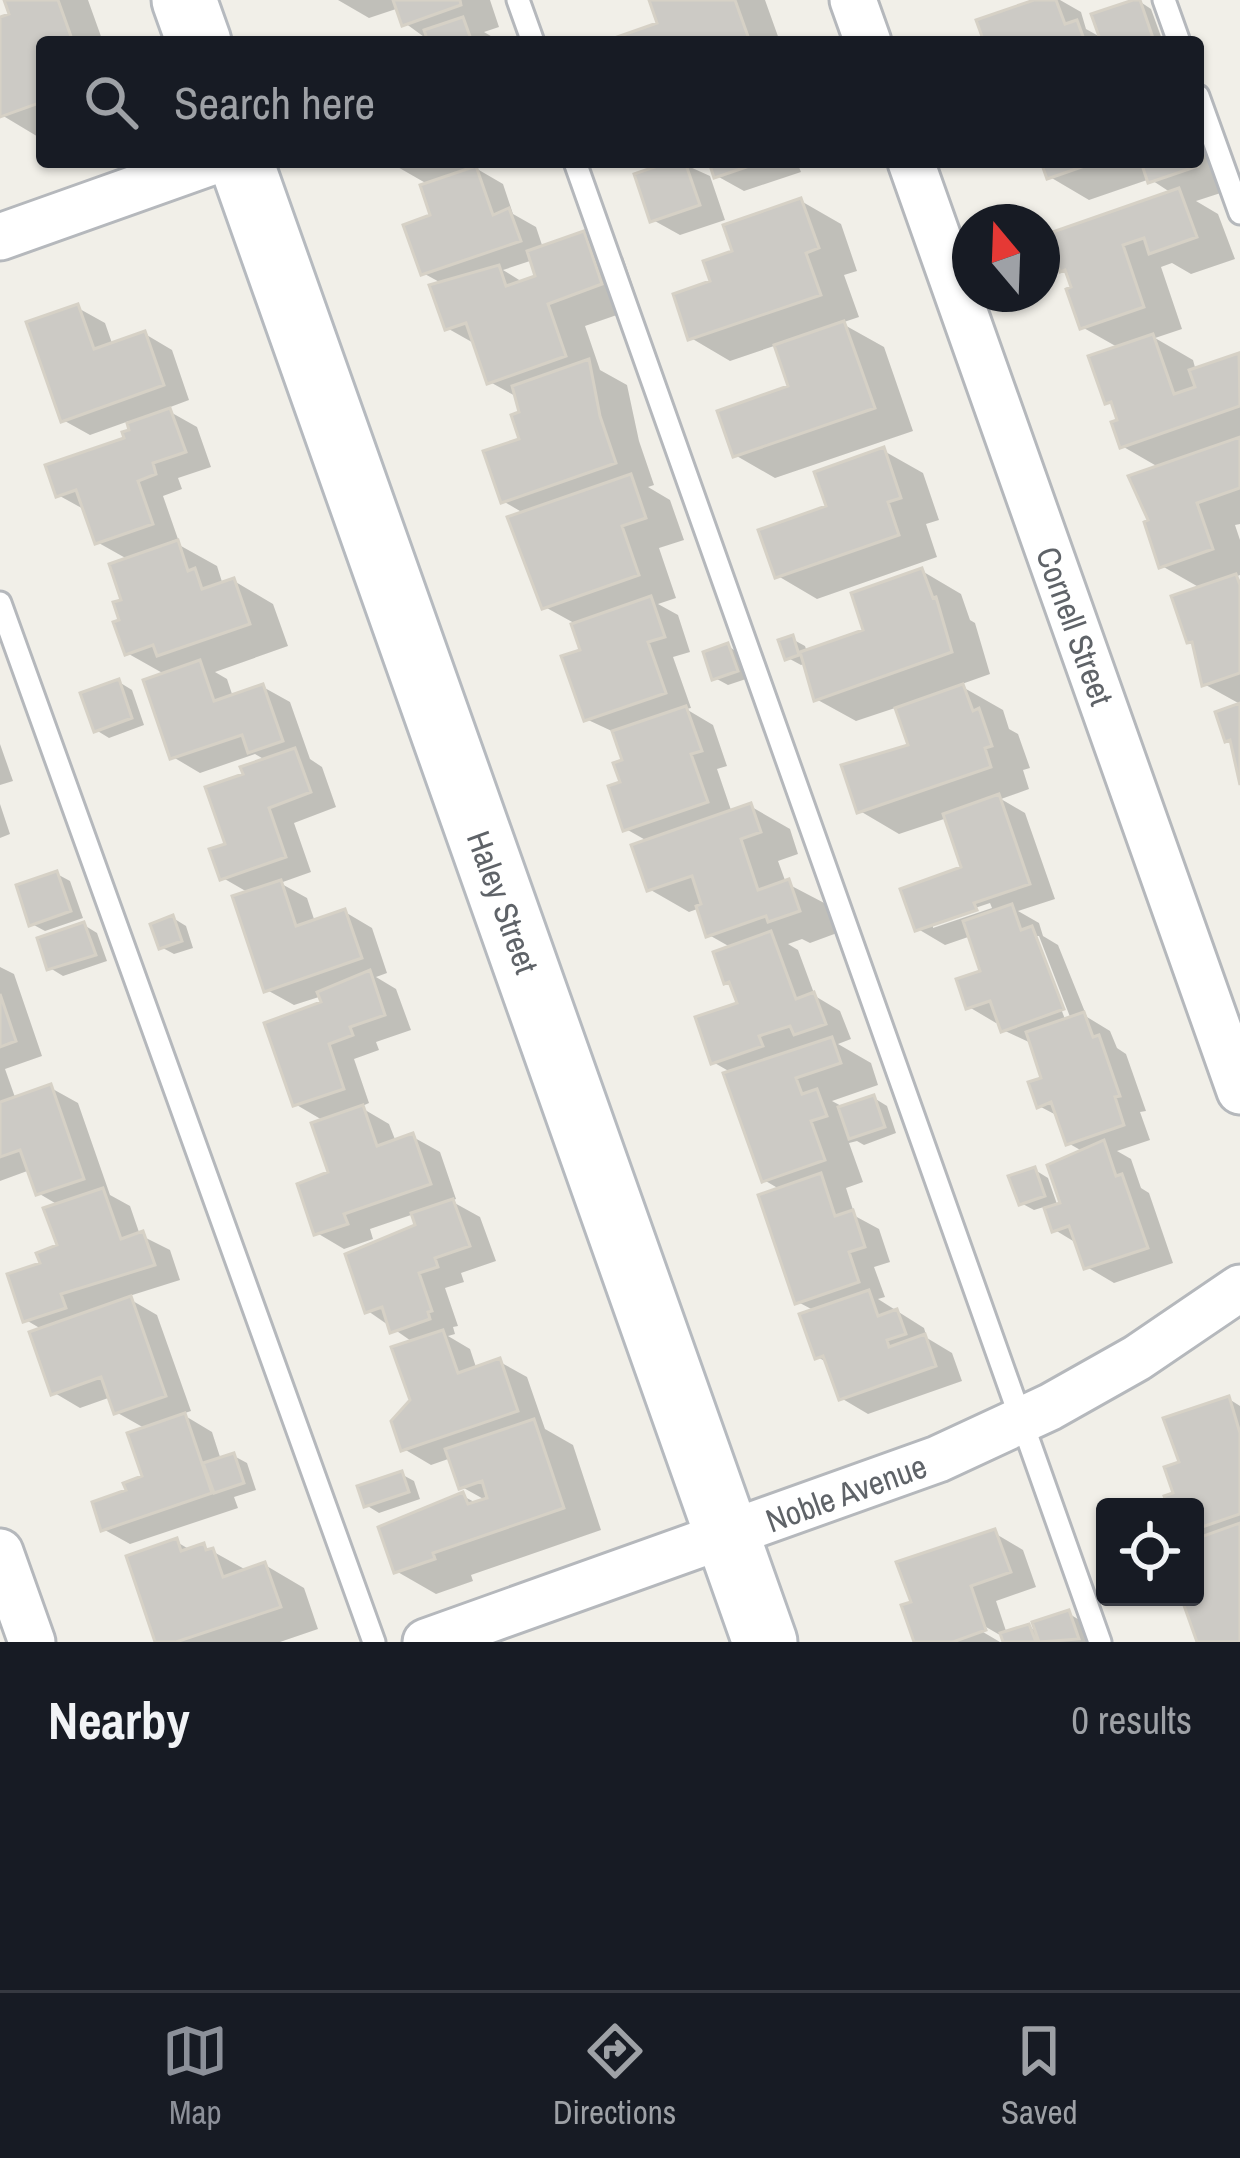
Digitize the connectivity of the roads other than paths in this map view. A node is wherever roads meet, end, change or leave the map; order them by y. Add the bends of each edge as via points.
1 (184, 0) edge
2 (518, 0) edge
3 (853, 0) edge
4 (1164, 0) edge
5 (197, 36) edge
6 (530, 36) edge
7 (866, 36) edge
8 (1177, 36) edge
9 (1204, 113) edge
10 (194, 168) edge
11 (243, 168) edge
12 (577, 168) edge
13 (913, 168) edge
14 (1240, 213) edge
15 (0, 237) edge
16 (0, 603) edge
17 (1240, 1091) edge
18 (1240, 1288) edge
19 (1019, 1422) junction
20 (728, 1536) junction
21 (0, 1552) edge
22 (32, 1642) edge
23 (374, 1642) edge
24 (426, 1642) edge
25 (765, 1642) edge
26 (1100, 1642) edge

1 - 5 street
2 - 6 lane
3 - 7 street
4 - 8 lane
9 - 14 lane
10 - 15 street
11 - 20 street, Haley Street
12 - 19 lane
13 - 17 street, Cornell Street
16 - 23 lane
18 - 19 street, Noble Avenue via 1137,1358
19 - 20 street, Noble Avenue
19 - 26 lane
20 - 24 street, Noble Avenue
20 - 25 street, Haley Street
21 - 22 street

